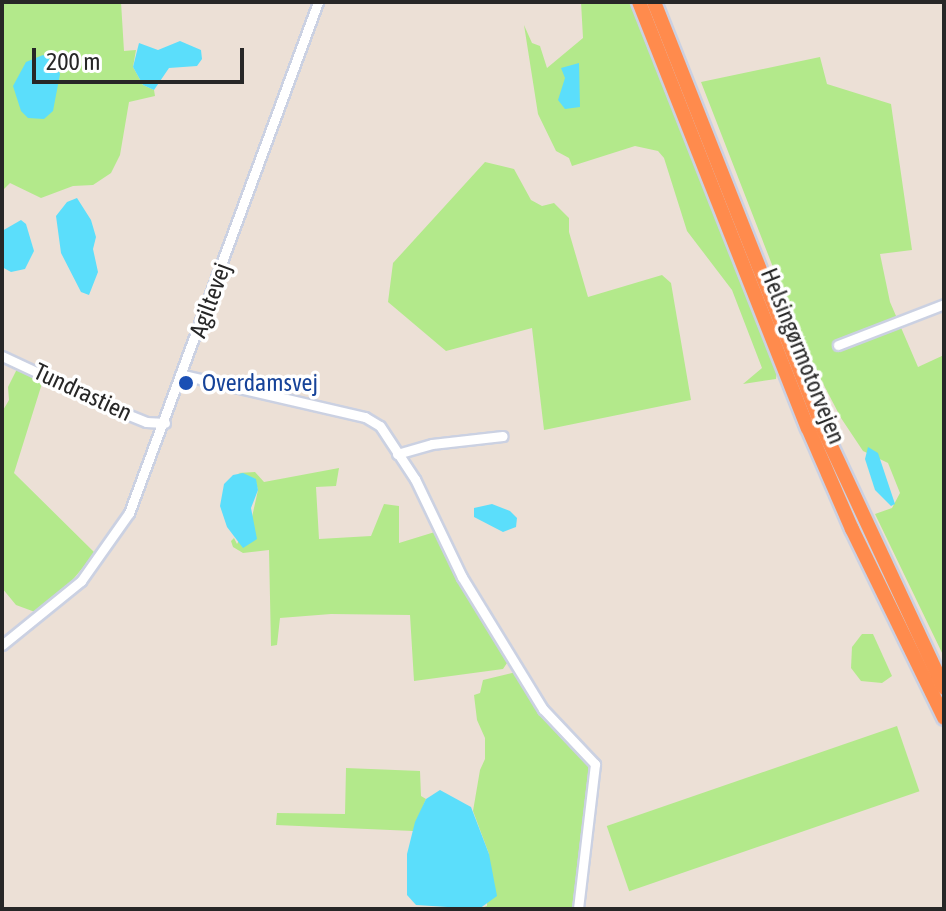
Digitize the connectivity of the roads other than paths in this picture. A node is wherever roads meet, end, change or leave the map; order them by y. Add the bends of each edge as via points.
1 (318, 2) edge
2 (639, 2) edge
3 (654, 2) edge
4 (944, 304) edge
5 (838, 345) dead end
6 (2, 356) edge
7 (183, 375) junction
8 (165, 423) junction
9 (503, 436) dead end
10 (397, 454) junction
11 (2, 645) edge
12 (944, 688) edge
13 (944, 718) edge
14 (578, 909) edge

1 - 7 street, Agiltevej
2 - 13 highway, Helsingørmotorvejen via 808,428
3 - 12 highway, Helsingørmotorvejen via 825,433
4 - 5 street
6 - 8 street, Tundrastien via 124,413
7 - 8 street, Agiltevej
7 - 10 street via 365,417 380,426
8 - 11 street, Agiltevej via 129,513 101,557 59,601
9 - 10 street
10 - 14 street via 462,577 543,709 595,764

